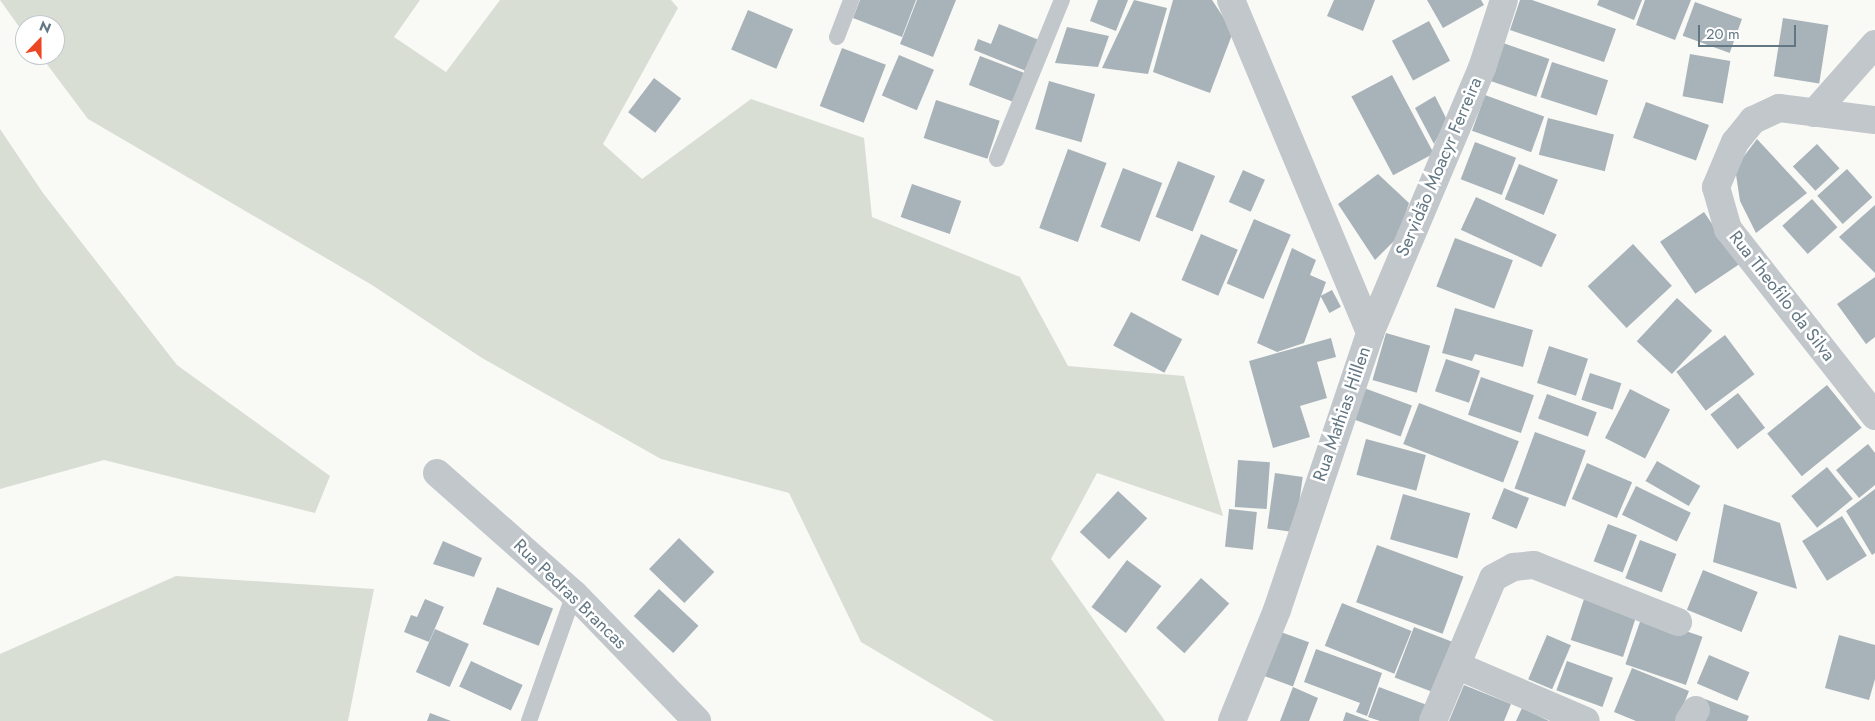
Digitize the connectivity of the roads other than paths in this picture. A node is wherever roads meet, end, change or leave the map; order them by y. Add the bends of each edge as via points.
1 (851, 0) edge
2 (1062, 0) edge
3 (1231, 0) edge
4 (1504, 0) edge
5 (837, 37) dead end
6 (1875, 44) edge
7 (1814, 113) junction
8 (1875, 120) edge
9 (997, 159) dead end
10 (1370, 333) junction
11 (1875, 416) edge
12 (436, 473) dead end
13 (574, 594) junction
14 (1678, 622) dead end
15 (1458, 666) junction
16 (529, 721) edge
17 (697, 721) edge
18 (1232, 721) edge
19 (1433, 721) edge
20 (1586, 721) edge

1 - 5 lane
2 - 9 lane
3 - 10 street, Rua Mathias Hillen
4 - 10 street, Servidão Moacyr Ferreira via 1482,68
6 - 7 street
7 - 8 street, Rua Theofilo da Silva
7 - 11 street, Rua Theofilo da Silva via 1779,108 1753,120 1735,142 1716,187 1728,229
10 - 18 street, Rua Mathias Hillen via 1277,610
12 - 13 street, Rua Pedras Brancas
13 - 16 lane
13 - 17 street, Rua Pedras Brancas
14 - 15 street via 1534,565 1514,567 1493,578
15 - 19 street
15 - 20 street

